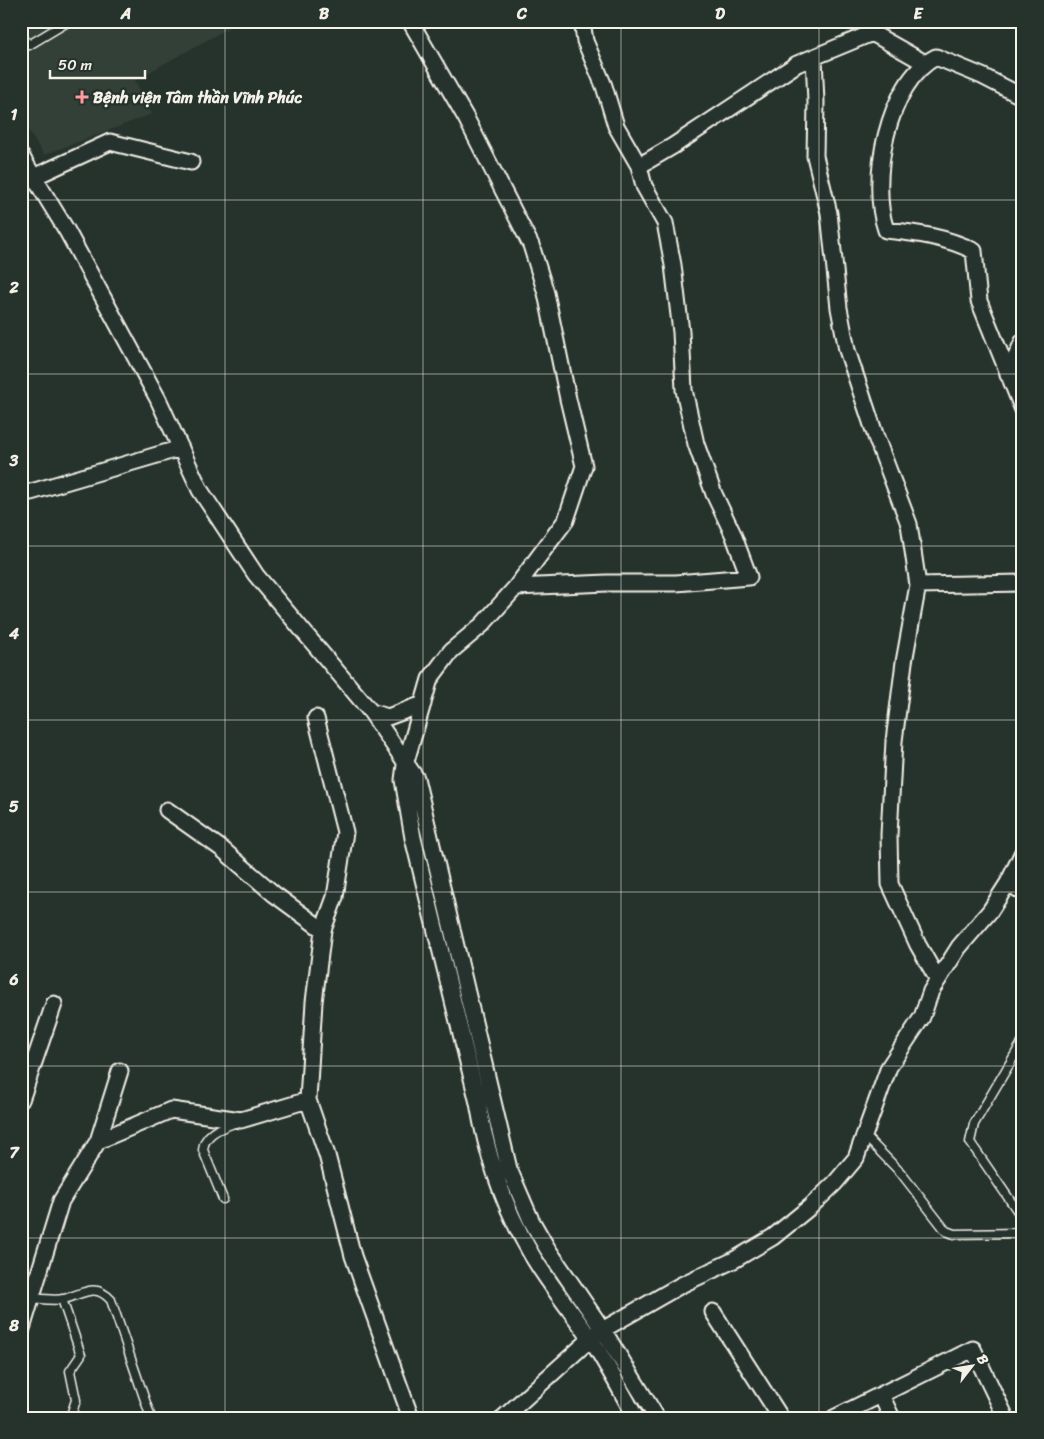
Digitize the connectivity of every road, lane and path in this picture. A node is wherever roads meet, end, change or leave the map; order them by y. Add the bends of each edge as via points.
1 (69, 21) edge
2 (410, 21) edge
3 (582, 21) edge
4 (21, 36) edge
5 (814, 56) junction
6 (924, 63) junction
7 (1023, 97) edge
8 (21, 156) edge
9 (191, 162) dead end
10 (639, 166) junction
11 (34, 177) junction
12 (1023, 341) edge
13 (1008, 375) junction
14 (1023, 410) edge
15 (181, 448) junction
16 (31, 492) dead end
17 (1023, 582) edge
18 (918, 585) junction
19 (516, 588) junction
20 (423, 704) junction
21 (371, 712) junction
22 (316, 718) dead end
23 (405, 765) junction
24 (167, 810) dead end
25 (1023, 852) edge
26 (1008, 884) junction
27 (1023, 892) edge
28 (323, 930) junction
29 (938, 980) junction
30 (54, 1004) dead end
31 (1023, 1041) edge
32 (120, 1071) dead end
33 (21, 1100) edge
34 (308, 1100) junction
35 (241, 1120) junction
36 (865, 1136) junction
37 (98, 1141) junction
38 (223, 1199) dead end
39 (1023, 1220) edge
40 (1023, 1233) edge
41 (547, 1248) junction
42 (533, 1257) junction
43 (32, 1298) junction
44 (62, 1300) junction
45 (713, 1312) dead end
46 (603, 1330) junction
47 (21, 1332) edge
48 (590, 1339) junction
49 (880, 1395) junction
50 (70, 1418) edge
51 (151, 1418) edge
52 (411, 1418) edge
53 (503, 1418) edge
54 (636, 1418) edge
55 (657, 1418) edge
56 (781, 1418) edge
57 (834, 1418) edge
58 (892, 1418) edge
59 (1006, 1418) edge

1 - 4 lane via 29,45
2 - 19 street via 466,118 531,245 546,293 584,466 566,520
3 - 10 street via 584,41 604,86 616,126
5 - 6 street via 872,33
5 - 10 street
5 - 18 street via 815,156 829,213 847,350 909,524
6 - 7 street via 936,57
6 - 13 street via 904,88 882,151 881,216 886,230 929,235 974,251 979,301
8 - 11 street
9 - 11 street via 110,142
10 - 19 street via 644,186 665,223 681,332 684,390 696,444 749,577 676,583 607,582
11 - 15 street via 67,231
12 - 13 street
13 - 14 street
15 - 16 street
15 - 21 street via 200,490 256,575
17 - 18 street
18 - 29 street via 894,741 890,884
19 - 20 street via 482,625 451,651 430,678
20 - 21 street via 388,717
20 - 23 street
21 - 23 street
22 - 28 street via 345,832 335,897
23 - 41 street via 416,778 509,1170
23 - 42 street via 403,780 413,838 484,1138 512,1216
24 - 28 street via 222,849 274,894
25 - 26 street
26 - 27 street
26 - 29 street
28 - 34 street via 314,1002
29 - 36 street via 922,1017 889,1067
30 - 33 street
31 - 39 lane via 974,1124 970,1142
32 - 37 street
34 - 35 street
34 - 52 street via 327,1155 353,1256
35 - 37 street via 171,1110
35 - 38 lane via 214,1131 204,1142 204,1150
36 - 40 lane via 900,1173 946,1231 954,1234
36 - 46 street via 856,1158 835,1183 773,1237
37 - 43 street via 61,1201
41 - 42 street
41 - 46 street
42 - 48 street
43 - 44 lane
43 - 47 street
44 - 50 lane via 80,1355 70,1371 76,1400
44 - 51 lane via 91,1290 104,1293 110,1300
45 - 56 street
46 - 48 street
46 - 55 street
48 - 53 street
48 - 54 street
49 - 57 street
49 - 58 street
49 - 59 street via 973,1349

